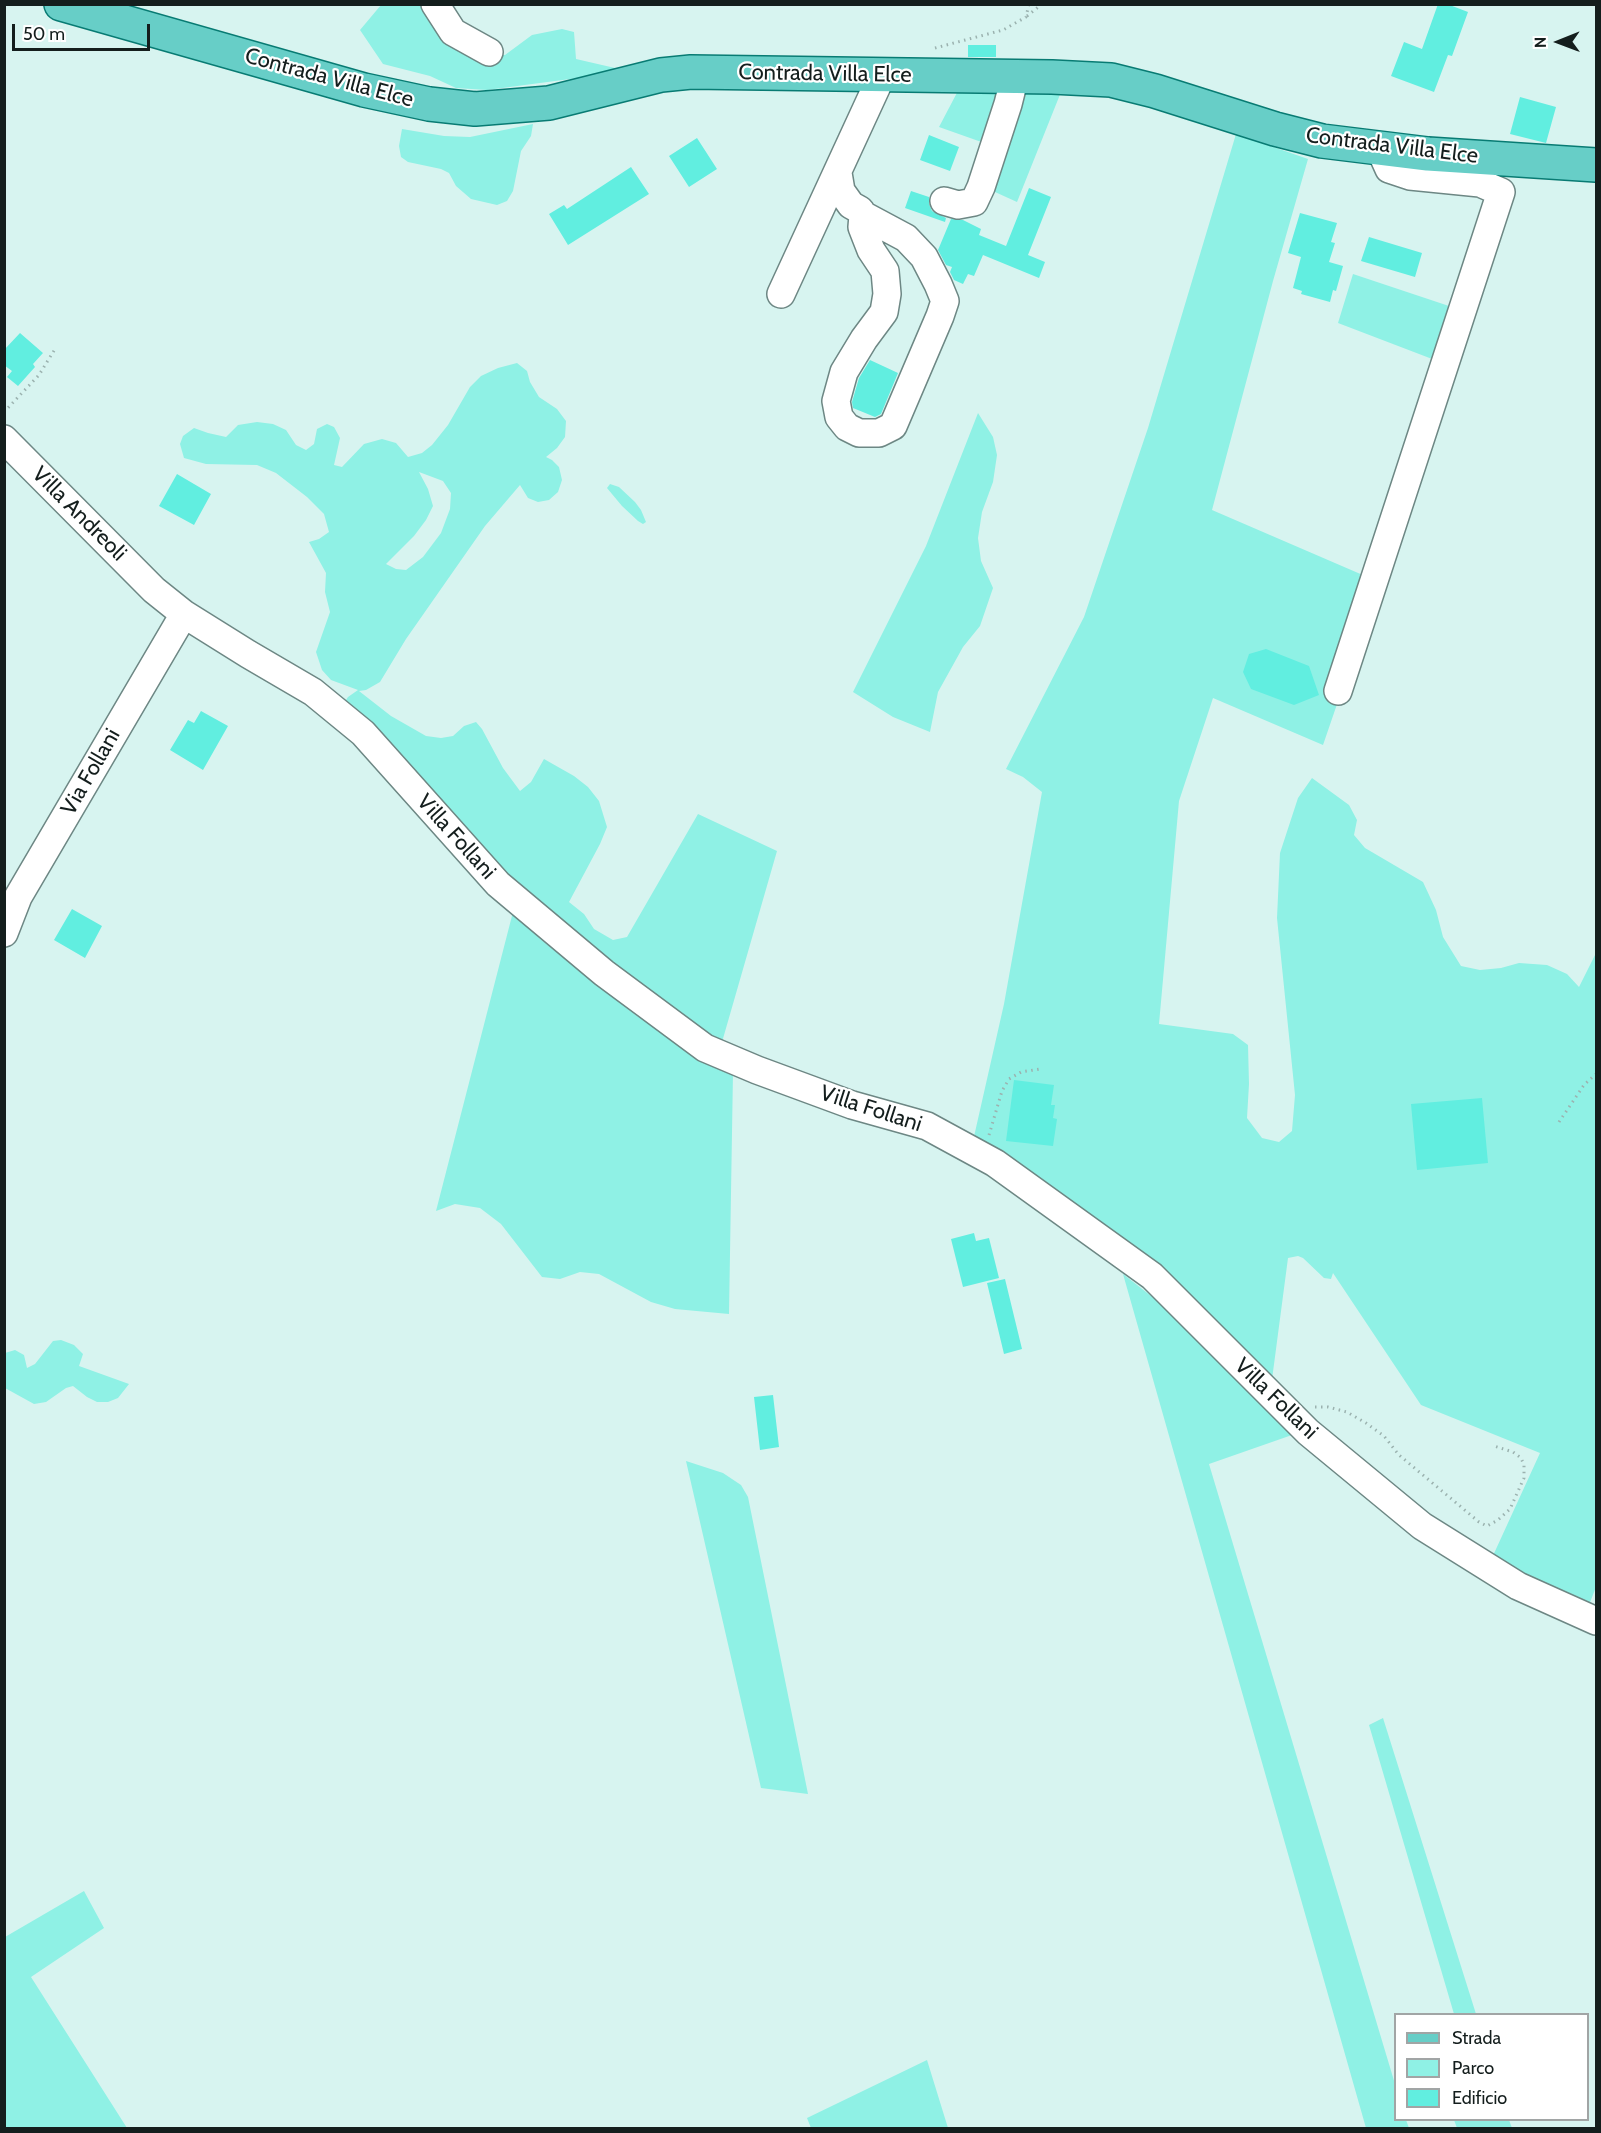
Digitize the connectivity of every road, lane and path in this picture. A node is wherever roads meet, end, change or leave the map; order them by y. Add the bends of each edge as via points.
1 (62, 4) edge
2 (435, 4) edge
3 (1029, 4) edge
4 (1042, 4) edge
5 (1026, 17) junction
6 (930, 50) dead end
7 (489, 52) dead end
8 (882, 75) junction
9 (1015, 76) junction
10 (1380, 149) junction
11 (1596, 165) edge
12 (838, 173) junction
13 (944, 201) dead end
14 (863, 215) junction
15 (781, 294) dead end
16 (55, 350) dead end
17 (4, 412) edge
18 (4, 439) edge
19 (154, 590) joint
20 (184, 614) junction
21 (1338, 691) dead end
22 (4, 933) edge
23 (1040, 1068) dead end
24 (1596, 1074) edge
25 (1559, 1122) dead end
26 (984, 1157) junction
27 (1291, 1415) junction
28 (1494, 1446) dead end
29 (1596, 1621) edge

1 - 8 main road, Contrada Villa Elce via 364,90 475,109 549,103 691,72
2 - 7 street via 453,32
3 - 5 path
4 - 5 path
5 - 6 path via 1003,30
8 - 9 main road, Contrada Villa Elce
8 - 12 street
9 - 10 main road, Contrada Villa Elce via 1111,80 1317,140
9 - 13 street via 974,202 957,205
10 - 11 main road, Contrada Villa Elce
10 - 21 street via 1389,169 1410,176 1480,183 1501,192
12 - 14 street via 841,191
12 - 15 street
14 - 14 street via 912,244 924,257 945,301 893,426 879,433 859,434 839,417 836,401 844,372 884,312 887,294 885,271 871,250 862,227
16 - 17 path via 39,375
18 - 19 street, Villa Andreoli
19 - 20 street, Villa Follani
20 - 22 street, Via Follani via 18,897
20 - 26 street, Villa Follani via 313,692 363,733 498,884 604,973 705,1048 852,1105 927,1126
23 - 26 path via 1015,1075 1002,1091
24 - 25 path
26 - 27 street, Villa Follani via 1152,1276
27 - 28 path via 1308,1407 1347,1412 1384,1436 1399,1455 1487,1526 1510,1509 1524,1478 1521,1458
27 - 29 street, Villa Follani via 1422,1526 1518,1586

